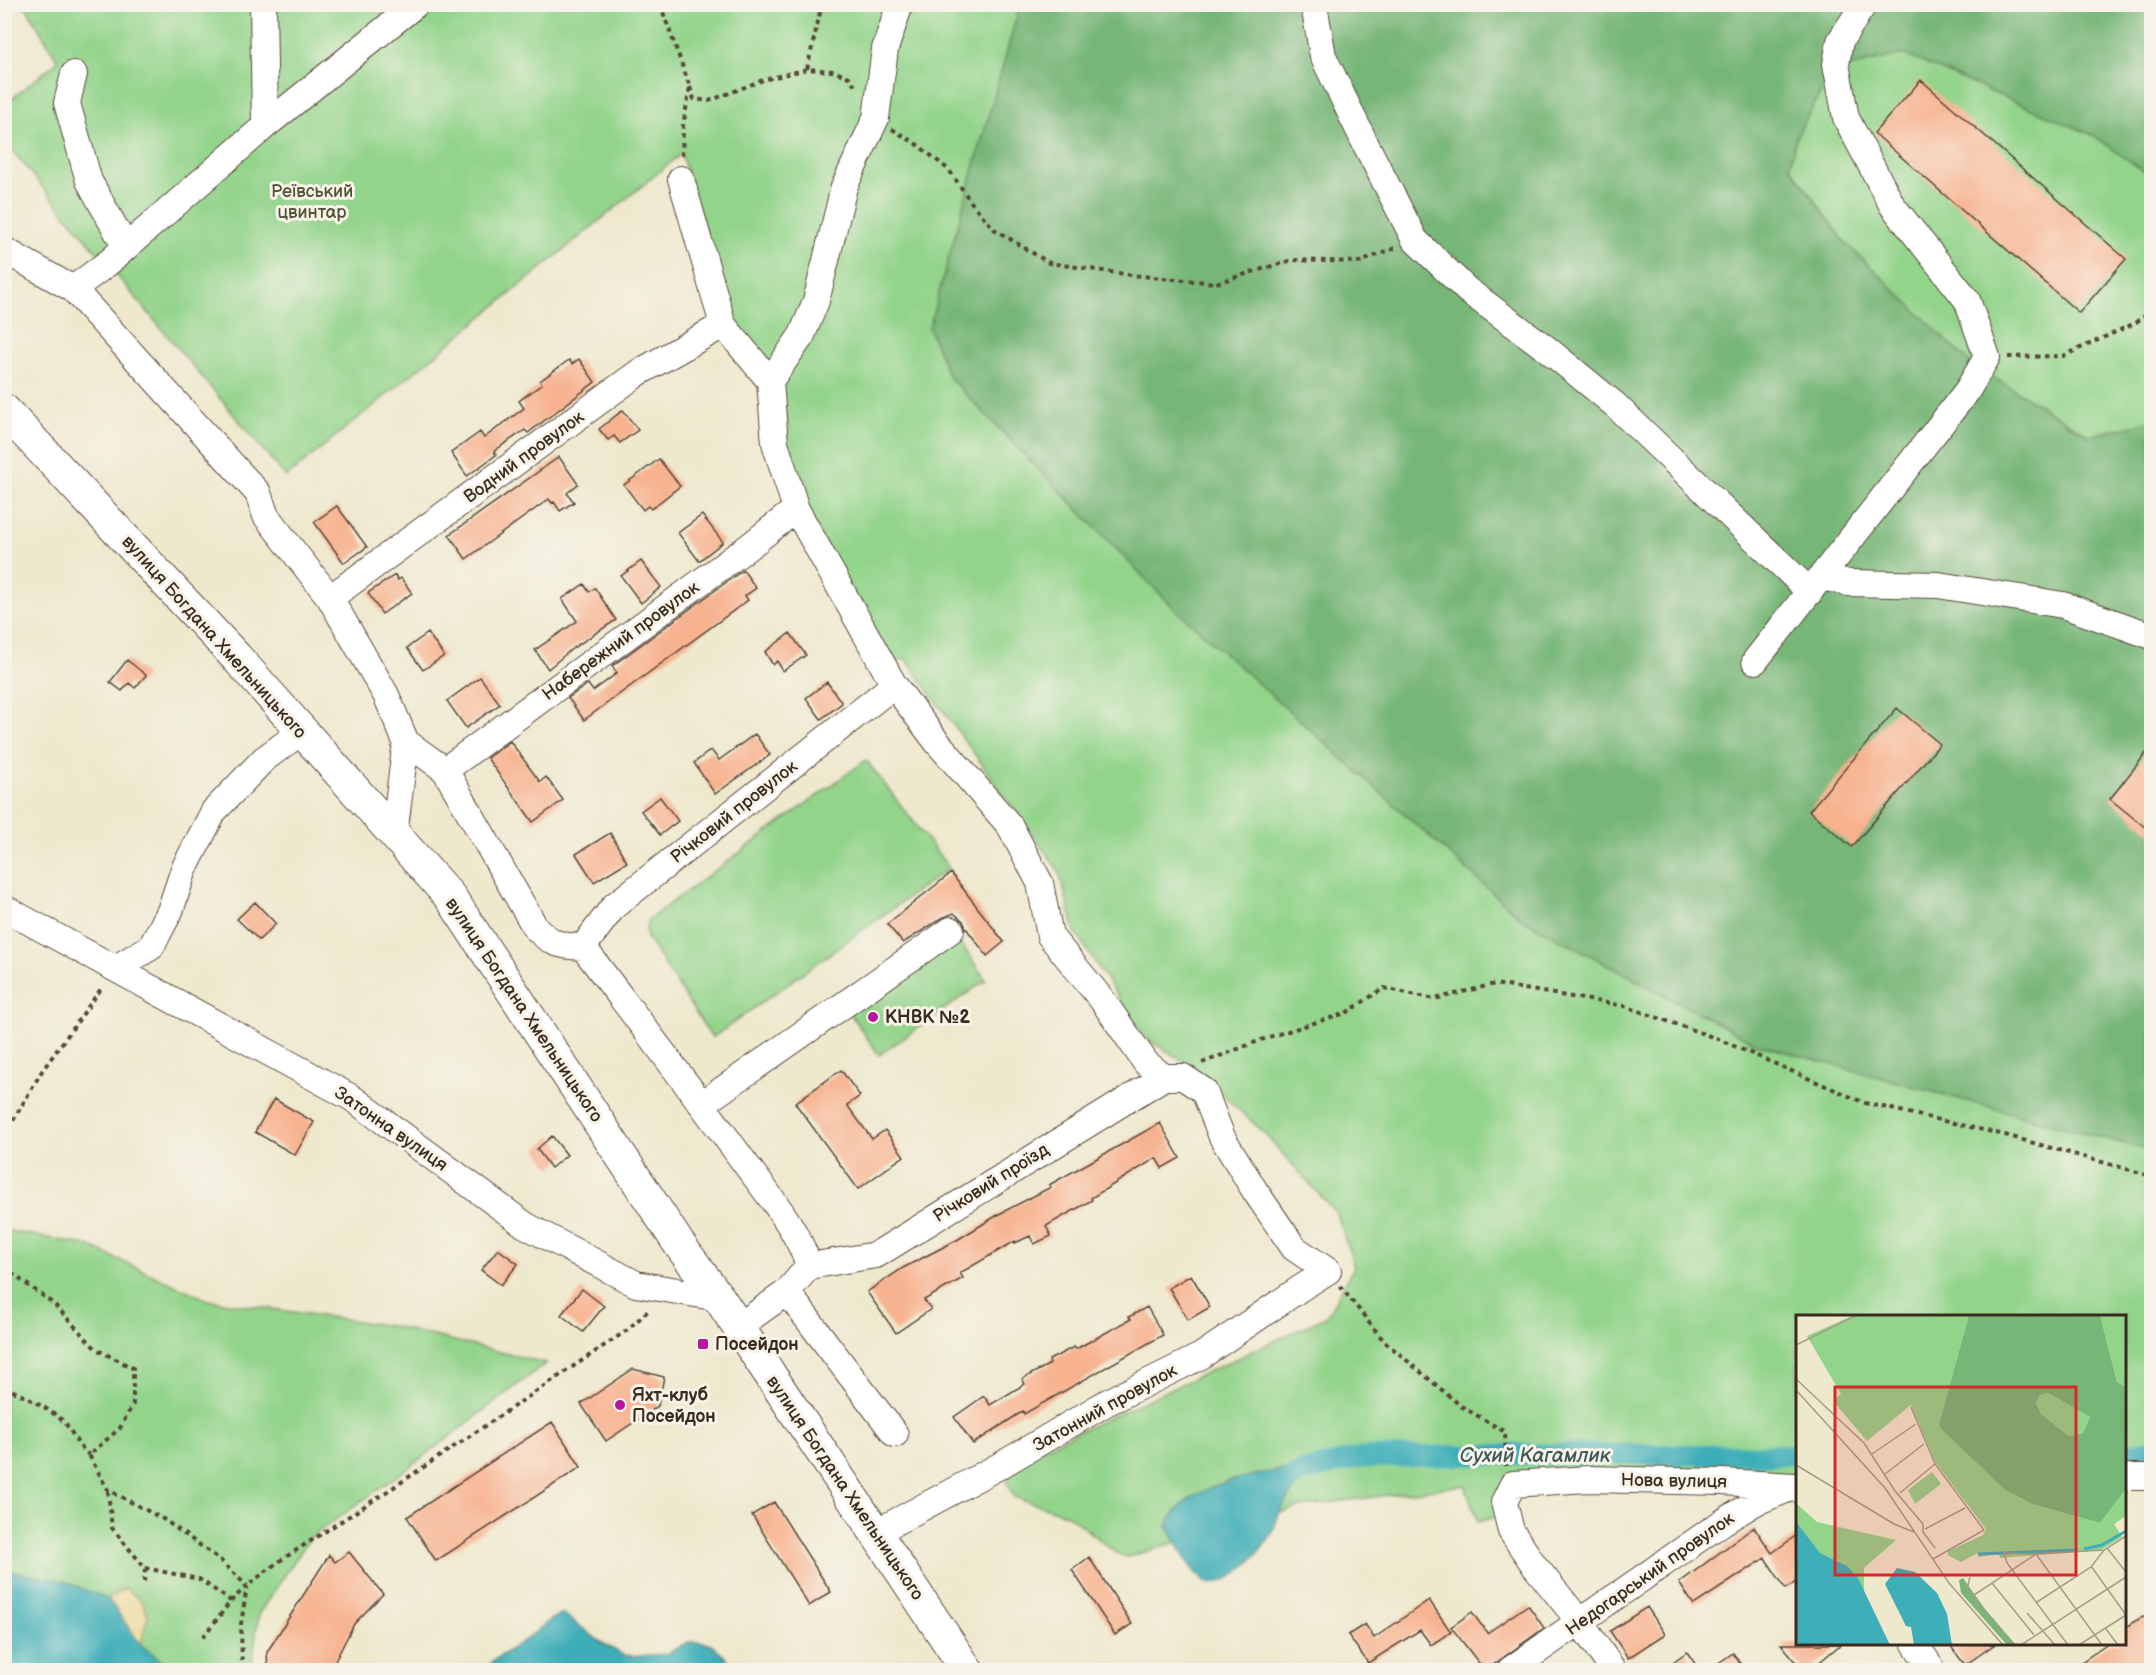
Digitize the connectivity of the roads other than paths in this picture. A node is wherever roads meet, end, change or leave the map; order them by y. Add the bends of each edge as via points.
1 (263, 4) edge
2 (416, 4) edge
3 (900, 4) edge
4 (1316, 4) edge
5 (1864, 4) edge
6 (74, 74) dead end
7 (265, 126) junction
8 (681, 179) road end
9 (125, 246) junction
10 (4, 250) edge
11 (73, 289) junction
12 (723, 325) junction
13 (770, 381) junction
14 (4, 411) edge
15 (796, 509) junction
16 (1817, 584) junction
17 (330, 598) junction
18 (2151, 636) edge
19 (1755, 662) dead end
20 (894, 685) junction
21 (302, 732) junction
22 (406, 742) junction
23 (445, 770) junction
24 (394, 835) junction
25 (4, 908) edge
26 (951, 930) dead end
27 (583, 947) junction
28 (116, 968) junction
29 (1164, 1077) junction
30 (702, 1104) junction
31 (809, 1266) junction
32 (787, 1292) junction
33 (719, 1298) junction
34 (738, 1327) junction
35 (895, 1434) dead end
36 (2126, 1478) edge
37 (2151, 1478) edge
38 (1796, 1487) edge
39 (1796, 1487) edge
40 (875, 1533) junction
41 (1580, 1622) junction
42 (1916, 1645) edge
43 (967, 1671) edge
44 (1510, 1671) edge
45 (1613, 1671) edge
46 (1933, 1671) edge

1 - 7 street
2 - 7 street
3 - 13 street via 885,49 877,113 844,187 816,302 802,335
4 - 16 street via 1323,56 1415,240 1467,290 1614,404
5 - 16 street via 1840,41 1836,64 1845,118 1892,205 1966,300 1987,357 1966,391
6 - 9 street via 67,103 89,182
7 - 9 street
8 - 12 street
9 - 11 street
10 - 11 street
11 - 17 street via 258,493 266,516
12 - 13 street
12 - 17 street, Водний провулок via 638,373
13 - 15 street via 775,443
14 - 21 main road, вулиця Богдана Хмельницького
15 - 20 street
15 - 23 street, Набережний провулок
16 - 18 street via 1938,585 2063,605
16 - 19 street
17 - 22 street via 386,694
20 - 27 street, Річковий провулок via 614,906
20 - 29 street via 937,742 1010,826 1040,883 1050,936 1103,1001 1146,1063
21 - 24 main road, вулиця Богдана Хмельницького
21 - 28 street via 264,759 214,811 151,947
22 - 23 street
22 - 24 street
23 - 27 street via 535,927 562,946
24 - 33 main road, вулиця Богдана Хмельницького via 451,898
25 - 28 street, Затонна вулиця
26 - 30 street
27 - 30 street
28 - 33 street, Затонна вулиця via 352,1098 525,1225 636,1284
29 - 31 street, Річковий проїзд via 876,1255
29 - 40 street, Затонний провулок via 1183,1077 1204,1091 1222,1137 1254,1191 1294,1248 1328,1271 1201,1356 1106,1403
30 - 31 street via 788,1222
31 - 32 street
32 - 34 street
32 - 35 street
33 - 34 main road, вулиця Богдана Хмельницького
34 - 40 main road, вулиця Богдана Хмельницького
36 - 37 street
38 - 41 street, Нова вулиця via 1510,1476 1504,1502 1511,1531
39 - 41 street, Недогарський провулок via 1756,1502 1723,1522
40 - 43 main road, вулиця Богдана Хмельницького
41 - 44 street, Недогарський провулок
41 - 45 street
42 - 46 street

